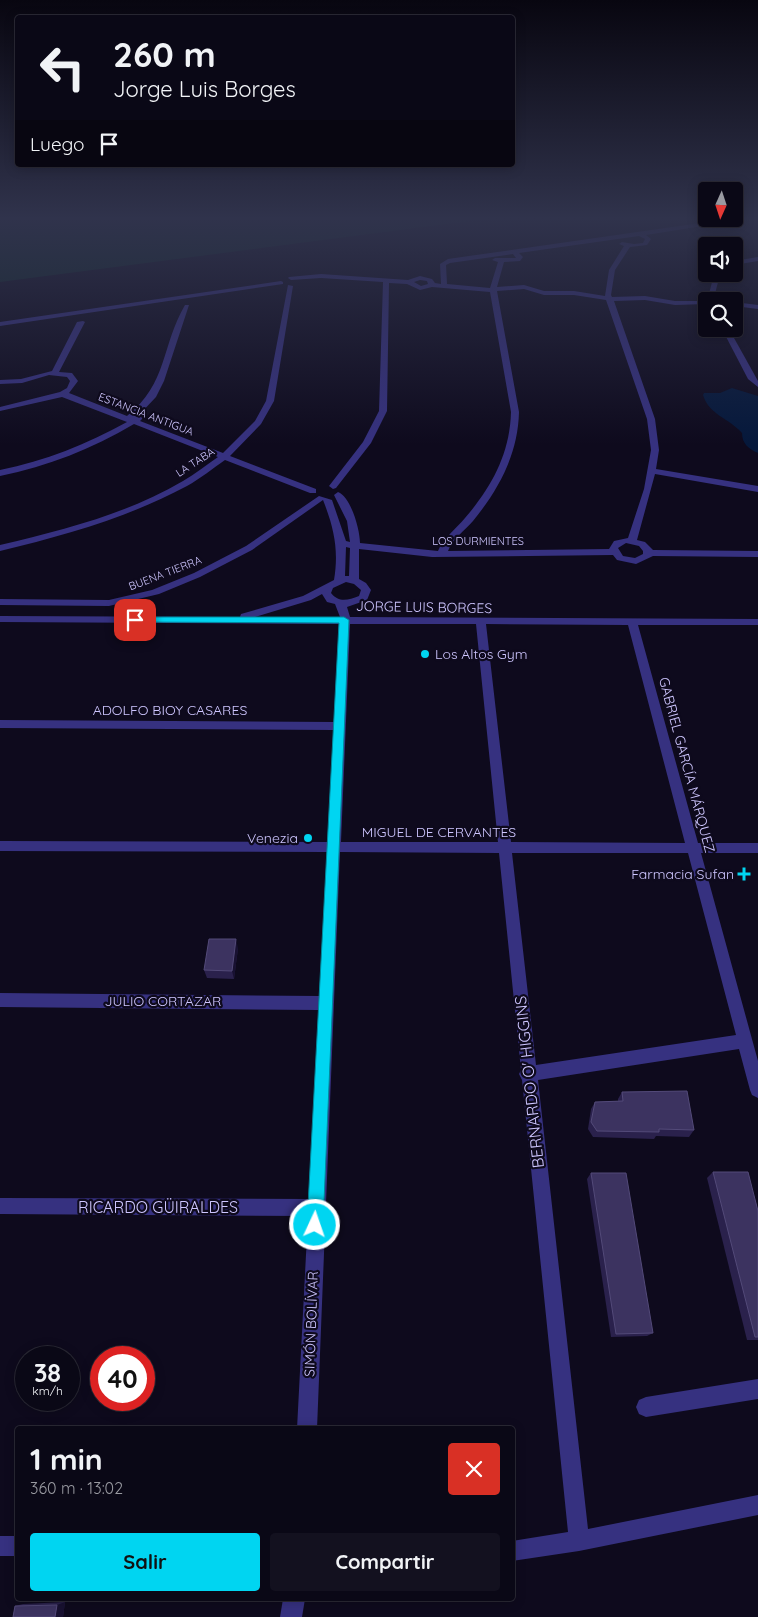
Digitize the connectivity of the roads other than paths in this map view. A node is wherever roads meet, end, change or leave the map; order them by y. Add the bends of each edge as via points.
1 (204, 293) edge
2 (285, 293) edge
3 (386, 293) edge
4 (493, 293) edge
5 (547, 293) edge
6 (562, 293) edge
7 (576, 293) edge
8 (608, 293) edge
9 (200, 294) junction
10 (172, 299) junction
11 (609, 300) junction
12 (698, 302) edge
13 (194, 305) junction
14 (743, 305) edge
15 (758, 307) edge
16 (98, 310) junction
17 (67, 314) junction
18 (88, 321) junction
19 (0, 324) edge
20 (729, 337) edge
21 (55, 373) junction
22 (0, 382) edge
23 (758, 385) edge
24 (67, 392) junction
25 (0, 409) edge
26 (134, 419) junction
27 (227, 455) junction
28 (652, 471) junction
29 (0, 473) edge
30 (333, 486) junction
31 (758, 489) edge
32 (319, 494) junction
33 (338, 495) junction
34 (632, 541) junction
35 (343, 544) junction
36 (356, 546) junction
37 (0, 548) edge
38 (614, 552) junction
39 (649, 553) junction
40 (442, 554) junction
41 (758, 554) edge
42 (355, 575) junction
43 (336, 578) junction
44 (363, 598) junction
45 (0, 602) edge
46 (340, 604) junction
47 (0, 620) edge
48 (229, 620) junction
49 (344, 620) junction
50 (481, 622) junction
51 (632, 622) junction
52 (758, 622) edge
53 (0, 724) edge
54 (340, 726) junction
55 (0, 846) edge
56 (333, 848) junction
57 (506, 848) junction
58 (694, 848) junction
59 (758, 848) edge
60 (0, 1000) edge
61 (326, 1003) junction
62 (744, 1041) junction
63 (527, 1074) junction
64 (758, 1090) edge
65 (0, 1206) edge
66 (316, 1208) junction
67 (758, 1389) edge
68 (646, 1407) dead end
69 (307, 1426) edge
70 (758, 1505) edge
71 (579, 1542) junction
72 (0, 1546) edge
73 (15, 1546) edge
74 (515, 1551) edge
75 (294, 1601) edge
76 (291, 1617) edge

1 - 9 street
2 - 27 street, LA TABA via 270,401 258,422
3 - 30 street via 383,411 367,443
4 - 40 street via 515,412 515,428 506,459 486,498 445,546
5 - 6 street
7 - 11 street
8 - 11 street
9 - 10 street
9 - 13 street
10 - 13 street via 178,304
10 - 16 street
11 - 12 street via 645,298 675,303
11 - 28 street via 653,426 655,450
13 - 26 street via 156,393
14 - 15 street
16 - 17 street
16 - 18 street via 97,316
17 - 18 street via 70,320
17 - 19 street
18 - 21 street
20 - 23 street
21 - 22 street via 22,381
21 - 24 street via 72,377 73,385
24 - 25 street
24 - 26 street, ESTANCIA ANTIGUA
26 - 27 street, ESTANCIA ANTIGUA
26 - 29 street via 80,450
27 - 32 street, ESTANCIA ANTIGUA
27 - 37 street, LA TABA via 186,483 136,508 68,532
28 - 31 street
28 - 34 street
30 - 32 street
30 - 33 street via 339,491
32 - 33 street, BUENA TIERRA
32 - 35 street via 339,526
32 - 45 street, BUENA TIERRA via 241,552 197,575 142,596 109,603
33 - 36 street via 352,522
34 - 38 street via 617,543
34 - 39 street via 642,544
35 - 36 street, LOS DURMIENTES
35 - 43 street
36 - 40 street, LOS DURMIENTES
36 - 42 street
38 - 39 street via 630,561 641,560
38 - 40 street, LOS DURMIENTES
39 - 41 street
42 - 43 street
42 - 44 street via 366,590
43 - 46 street via 327,589 328,596
43 - 48 street via 307,598
44 - 46 street via 352,604
44 - 49 street
46 - 49 street, SIMÓN BOLÍVAR via 344,609
47 - 48 street, JORGE LUIS BORGES
48 - 49 street, JORGE LUIS BORGES
49 - 50 street, JORGE LUIS BORGES
49 - 54 street, SIMÓN BOLÍVAR
50 - 51 street, JORGE LUIS BORGES
50 - 57 street, BERNARDO O' HIGGINS
51 - 52 street, JORGE LUIS BORGES
51 - 58 street, GABRIEL GARCÍA MÁRQUEZ
53 - 54 street, ADOLFO BIOY CASARES
54 - 56 street, SIMÓN BOLÍVAR
55 - 56 street, MIGUEL DE CERVANTES
56 - 57 street, MIGUEL DE CERVANTES
56 - 61 street, SIMÓN BOLÍVAR
57 - 58 street, MIGUEL DE CERVANTES
57 - 63 street, BERNARDO O' HIGGINS
58 - 59 street, MIGUEL DE CERVANTES
58 - 62 street, GABRIEL GARCÍA MÁRQUEZ
60 - 61 street, JULIO CORTAZAR
61 - 66 street, SIMÓN BOLÍVAR
62 - 63 street
62 - 64 street, GABRIEL GARCÍA MÁRQUEZ
63 - 71 street, BERNARDO O' HIGGINS
65 - 66 street, RICARDO GÜIRALDES
66 - 69 street, SIMÓN BOLÍVAR
67 - 68 street
70 - 71 street
71 - 74 street
72 - 73 street
75 - 76 street

